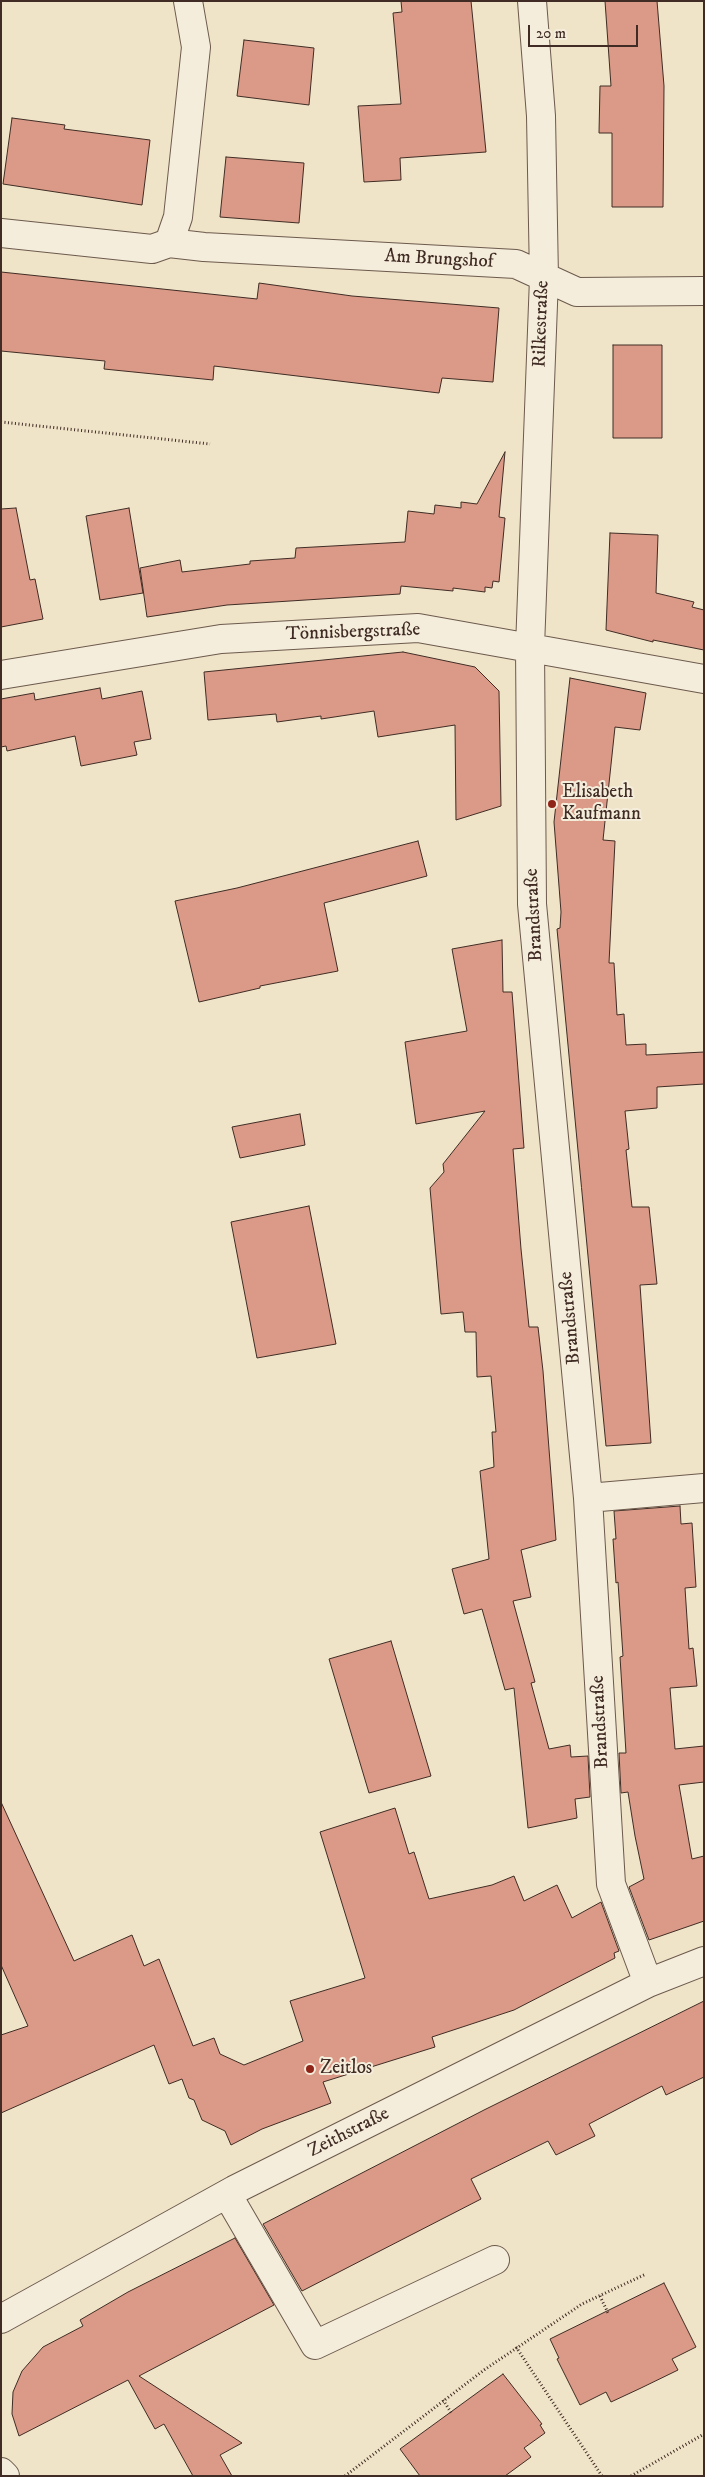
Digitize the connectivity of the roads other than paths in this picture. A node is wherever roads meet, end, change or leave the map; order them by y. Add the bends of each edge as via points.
1 (188, 1) edge
2 (532, 1) edge
3 (1, 233) edge
4 (169, 243) junction
5 (544, 278) junction
6 (704, 291) edge
7 (530, 647) junction
8 (1, 675) edge
9 (704, 679) edge
10 (704, 1488) edge
11 (588, 1498) junction
12 (704, 1961) edge
13 (648, 1983) junction
14 (227, 2194) junction
15 (495, 2260) dead end
16 (1, 2319) edge
17 (1, 2472) edge
18 (5, 2476) edge

1 - 4 street via 196,47 178,217
2 - 5 street, Rilkestraße via 541,116
3 - 4 street via 152,249
4 - 5 street, Am Brungshof via 204,248 516,264
5 - 6 street, Am Brungshof via 577,292
5 - 7 street, Rilkestraße
7 - 8 street, Tönnisbergstraße via 418,628 221,639
7 - 9 street, Tönnisbergstraße
7 - 11 street, Brandstraße via 532,904
10 - 11 street
11 - 13 street, Brandstraße via 611,1884
12 - 13 street, Zeithstraße
13 - 14 street, Zeithstraße
14 - 15 street via 315,2345
14 - 16 street, Zeithstraße
17 - 18 street

